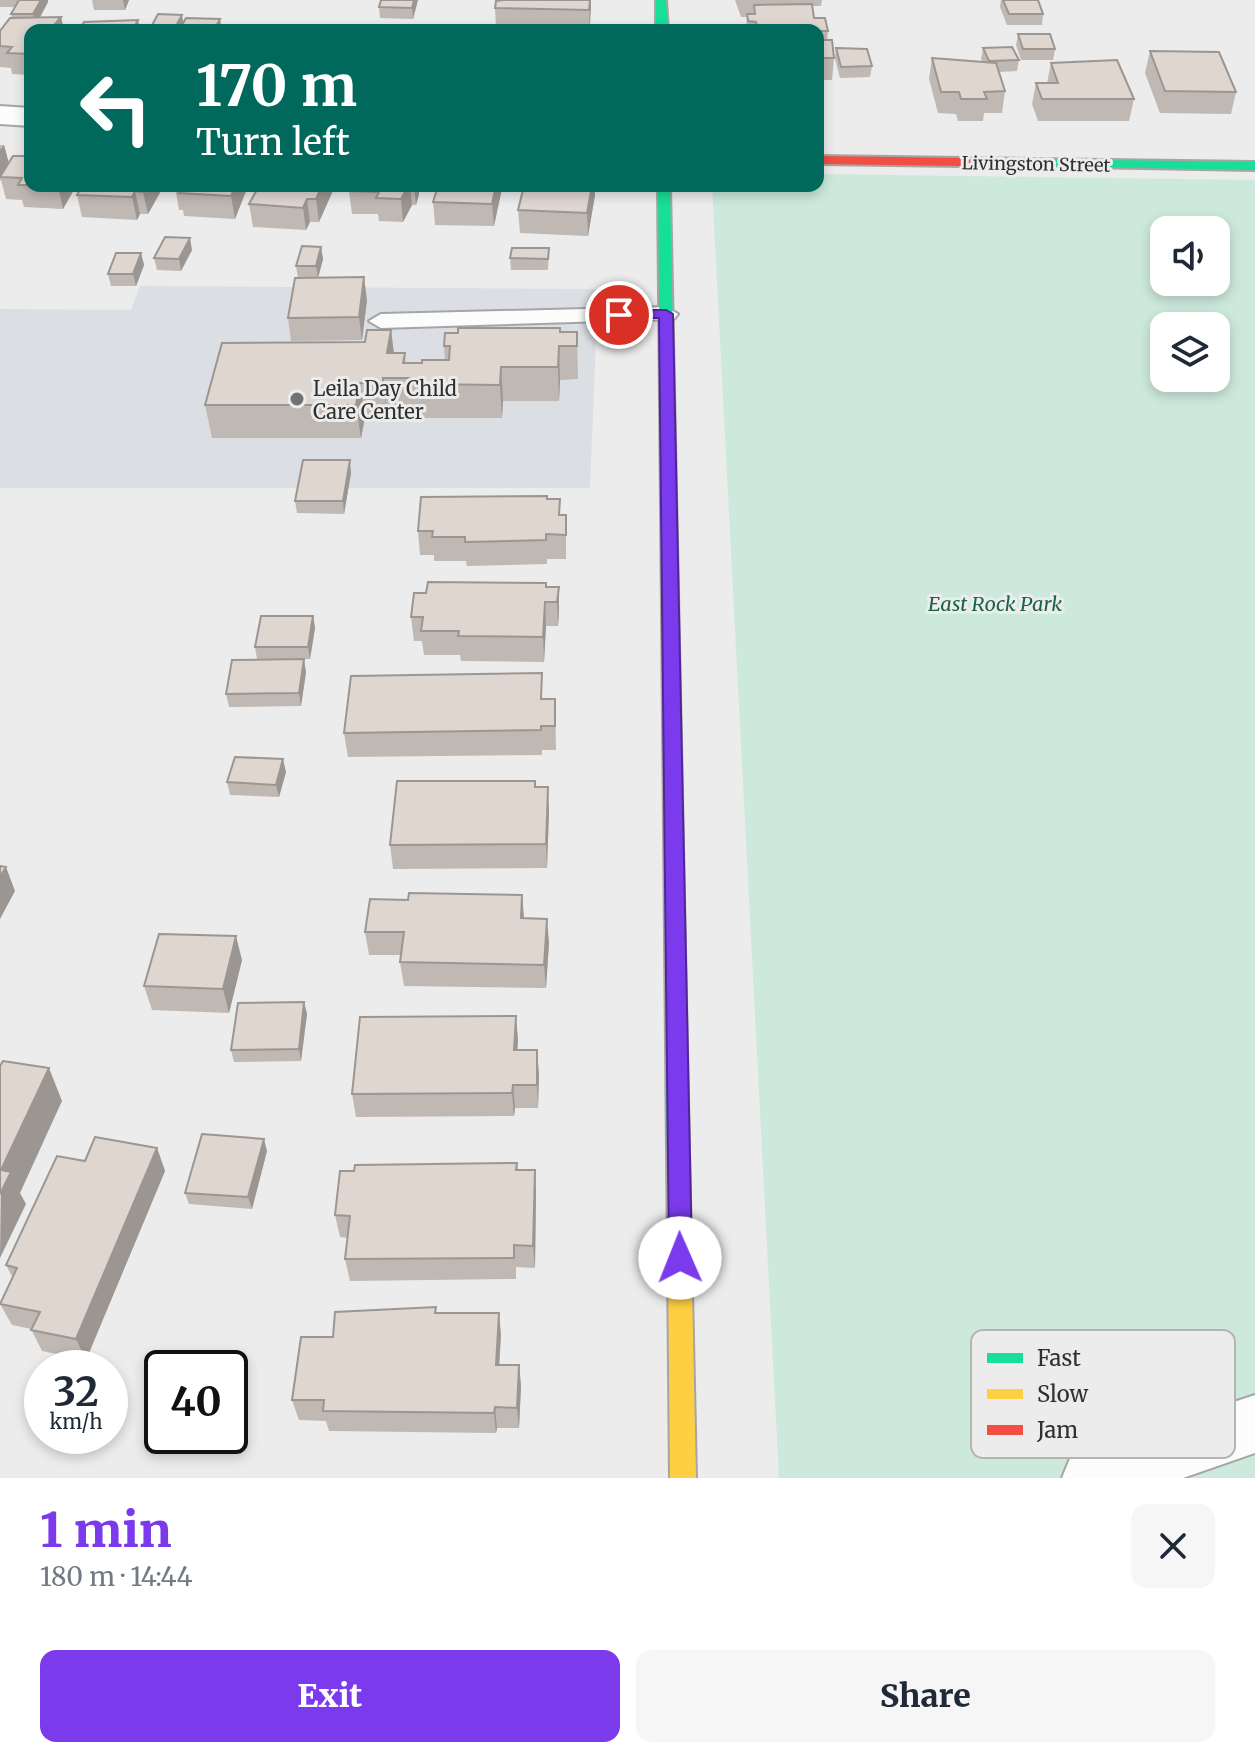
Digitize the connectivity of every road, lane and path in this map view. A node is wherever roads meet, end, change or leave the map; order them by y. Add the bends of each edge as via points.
1 (661, 0) edge
2 (662, 24) edge
3 (0, 115) edge
4 (24, 117) edge
5 (824, 160) edge
6 (1255, 166) edge
7 (664, 192) edge
8 (666, 314) junction
9 (381, 321) dead end
10 (1255, 1424) edge
11 (1235, 1431) edge
12 (1153, 1458) edge
13 (683, 1478) edge
14 (1093, 1478) edge

1 - 2 street
3 - 4 street
5 - 6 street, Livingston Street
7 - 8 street
8 - 9 lane
8 - 13 street
10 - 11 street
12 - 14 street

